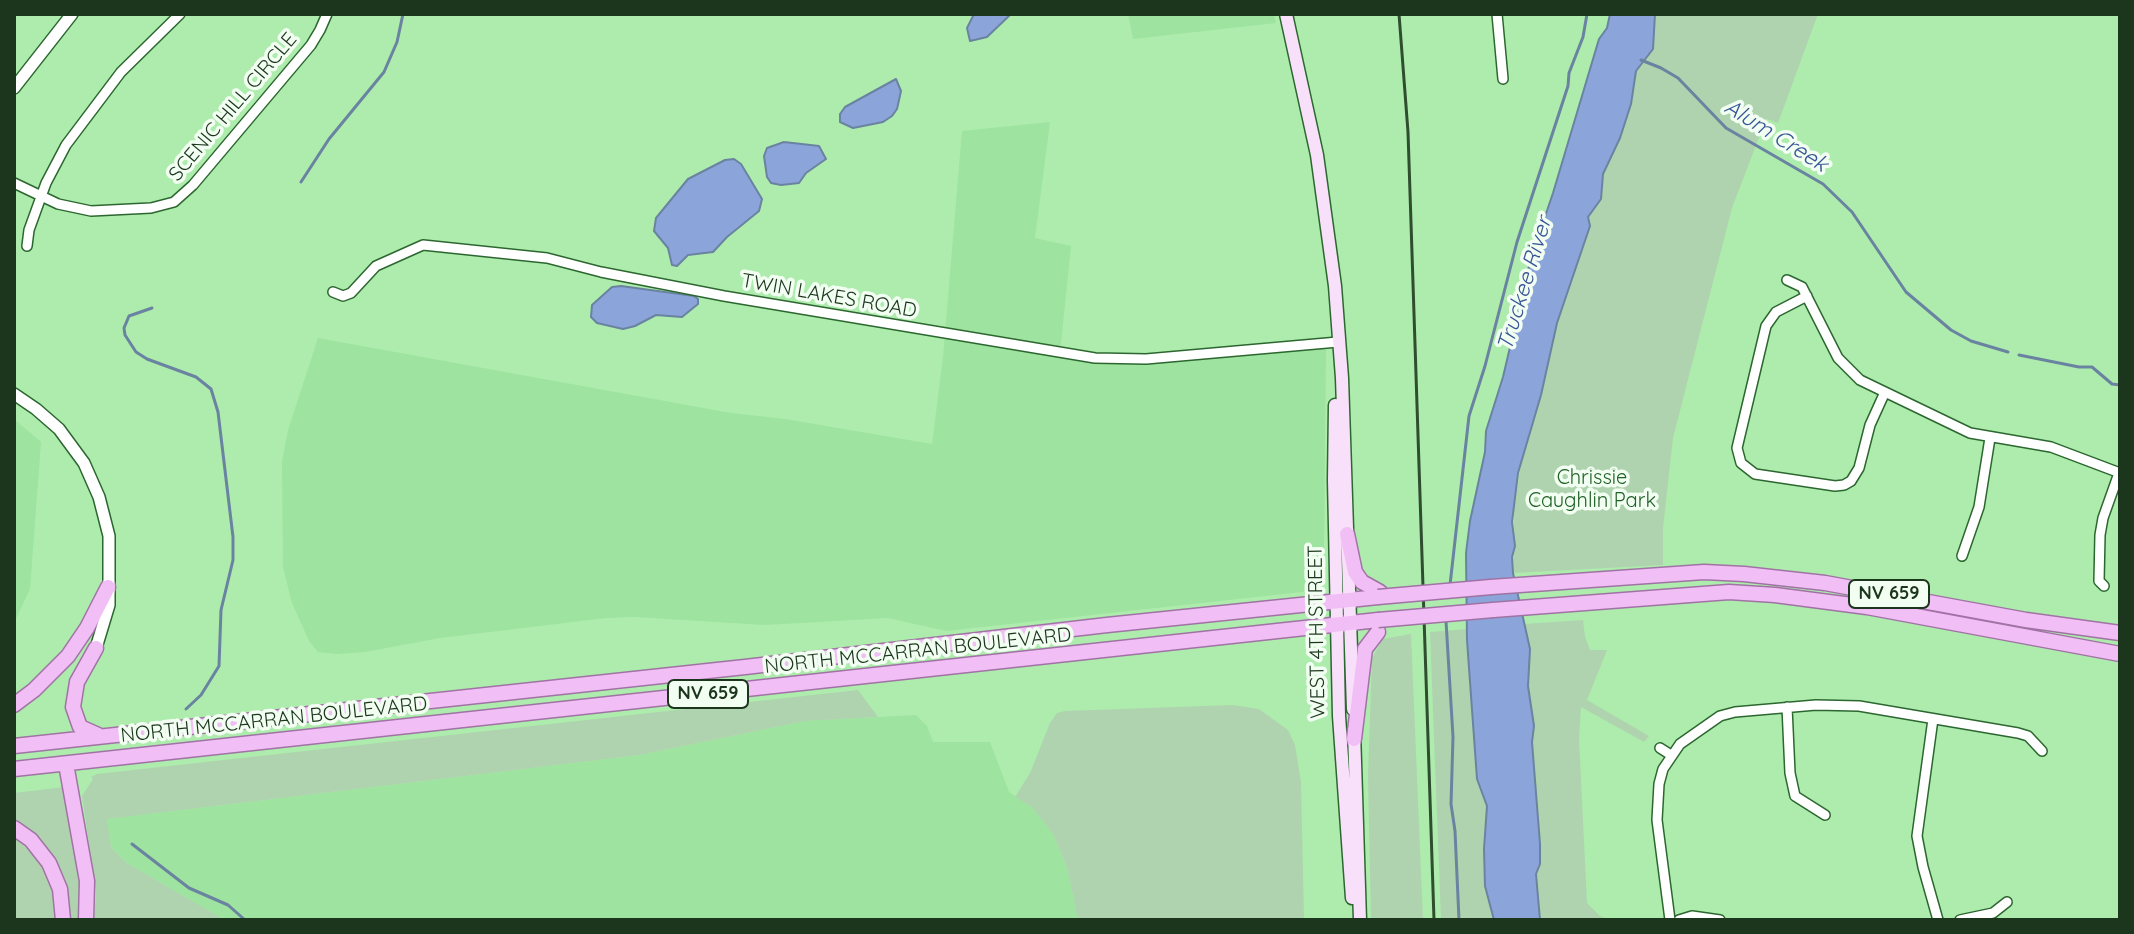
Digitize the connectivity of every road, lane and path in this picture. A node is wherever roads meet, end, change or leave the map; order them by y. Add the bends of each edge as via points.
1 (72, 14) edge
2 (180, 14) edge
3 (327, 14) edge
4 (1286, 14) edge
5 (1497, 14) edge
6 (1503, 79) dead end
7 (14, 88) edge
8 (14, 183) edge
9 (41, 196) junction
10 (27, 246) dead end
11 (1787, 280) dead end
12 (333, 292) dead end
13 (1805, 292) junction
14 (1338, 342) junction
15 (1885, 392) junction
16 (14, 394) edge
17 (1990, 438) junction
18 (2120, 473) edge
19 (1347, 534) junction
20 (1962, 556) dead end
21 (2104, 586) dead end
22 (108, 587) junction
23 (1379, 595) junction
24 (1342, 600) junction
25 (1343, 623) junction
26 (1378, 626) junction
27 (2120, 633) edge
28 (958, 643) junction
29 (96, 648) joint
30 (2120, 654) edge
31 (962, 667) junction
32 (14, 705) edge
33 (1787, 707) junction
34 (1933, 719) junction
35 (122, 735) junction
36 (1354, 739) junction
37 (14, 746) edge
38 (1660, 748) dead end
39 (2042, 751) dead end
40 (1671, 755) junction
41 (66, 764) junction
42 (14, 769) edge
43 (1825, 815) dead end
44 (14, 828) edge
45 (2007, 902) dead end
46 (63, 920) edge
47 (86, 920) edge
48 (1354, 920) edge
49 (1360, 920) edge
50 (1670, 920) edge
51 (1679, 920) edge
52 (1720, 920) edge
53 (1938, 920) edge
54 (1960, 920) edge

1 - 7 street
2 - 9 street via 101,97 66,145
3 - 9 street, SCENIC HILL CIRCLE via 311,45 174,202 91,211
4 - 14 main road, WEST 4TH STREET via 1317,155
5 - 6 street
8 - 9 street, SCENIC HILL CIRCLE
9 - 10 street
11 - 13 street
12 - 14 street, TWIN LAKES ROAD via 351,293 376,266 423,245 547,258 724,296 1095,358 1157,358
13 - 15 street via 1838,358 1860,380
13 - 15 street via 1766,326 1737,448 1741,463 1755,474 1844,485 1856,475
14 - 19 main road, WEST 4TH STREET
14 - 24 main road, WEST 4TH STREET via 1334,480
15 - 17 street
16 - 22 street via 59,429 91,475 109,536
17 - 18 street via 2051,447
17 - 20 street via 1981,498
18 - 21 street via 2100,535 2099,581
19 - 23 main road via 1355,572
19 - 24 main road, WEST 4TH STREET
22 - 29 street via 108,615
22 - 32 main road via 68,656
23 - 24 main road, NORTH MCCARRAN BOULEVARD / NV 659
23 - 27 main road, NORTH MCCARRAN BOULEVARD / NV 659, bridge via 1704,572 1784,577
24 - 25 main road, WEST 4TH STREET
24 - 28 main road, NORTH MCCARRAN BOULEVARD / NV 659
25 - 26 main road, NORTH MCCARRAN BOULEVARD / NV 659
25 - 31 main road, NORTH MCCARRAN BOULEVARD / NV 659
25 - 36 main road, WEST 4TH STREET
25 - 48 main road, WEST 4TH STREET via 1340,756
26 - 30 main road, NORTH MCCARRAN BOULEVARD / NV 659, bridge via 1436,615 1729,592 1820,599
26 - 36 main road via 1365,649
28 - 31 main road
28 - 35 main road, NORTH MCCARRAN BOULEVARD / NV 659
29 - 35 main road via 77,682 76,719 94,735
31 - 41 main road, NORTH MCCARRAN BOULEVARD / NV 659
33 - 34 street via 1843,704
33 - 40 street via 1720,716
33 - 43 street via 1795,796
34 - 39 street via 2018,733
34 - 53 street via 1917,836
35 - 37 main road, NORTH MCCARRAN BOULEVARD / NV 659
36 - 49 main road, WEST 4TH STREET
38 - 40 street
40 - 50 street via 1656,799
41 - 42 main road, NORTH MCCARRAN BOULEVARD / NV 659
41 - 47 main road via 87,881
44 - 46 main road via 41,852 55,875
45 - 54 street via 1993,913
51 - 52 street

